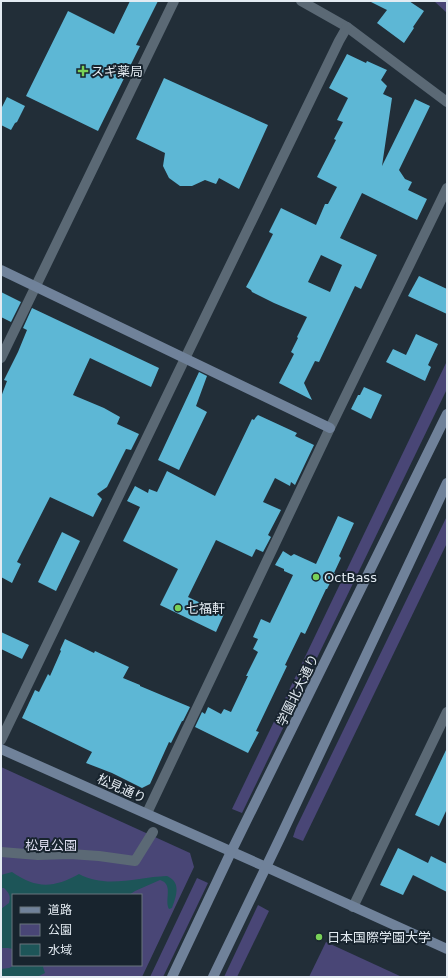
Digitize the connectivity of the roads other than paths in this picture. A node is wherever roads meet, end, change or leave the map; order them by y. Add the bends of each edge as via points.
1 (174, 1) edge
2 (301, 1) edge
3 (347, 27) junction
4 (447, 102) edge
5 (447, 188) edge
6 (1, 270) edge
7 (36, 287) junction
8 (1, 358) edge
9 (184, 358) junction
10 (447, 414) edge
11 (330, 428) junction
12 (447, 483) edge
13 (447, 712) edge
14 (1, 740) edge
15 (1, 749) edge
16 (147, 813) junction
17 (153, 832) dead end
18 (1, 852) edge
19 (231, 852) junction
20 (266, 867) junction
21 (353, 907) junction
22 (447, 949) edge
23 (172, 977) edge
24 (213, 977) edge

1 - 7 street
2 - 3 street
3 - 4 street
3 - 9 street
5 - 11 street
6 - 7 main road
7 - 8 street
7 - 9 main road
9 - 11 main road
9 - 14 street
10 - 19 main road, 学園北大通り
11 - 16 street
12 - 20 main road
13 - 21 street
15 - 16 main road, 松見通り
16 - 19 main road, 松見通り
17 - 18 street via 135,861 70,854
19 - 20 main road, 松見通り
19 - 23 main road, 学園北大通り
20 - 21 main road, 松見通り
20 - 24 main road
21 - 22 main road, 松見通り

